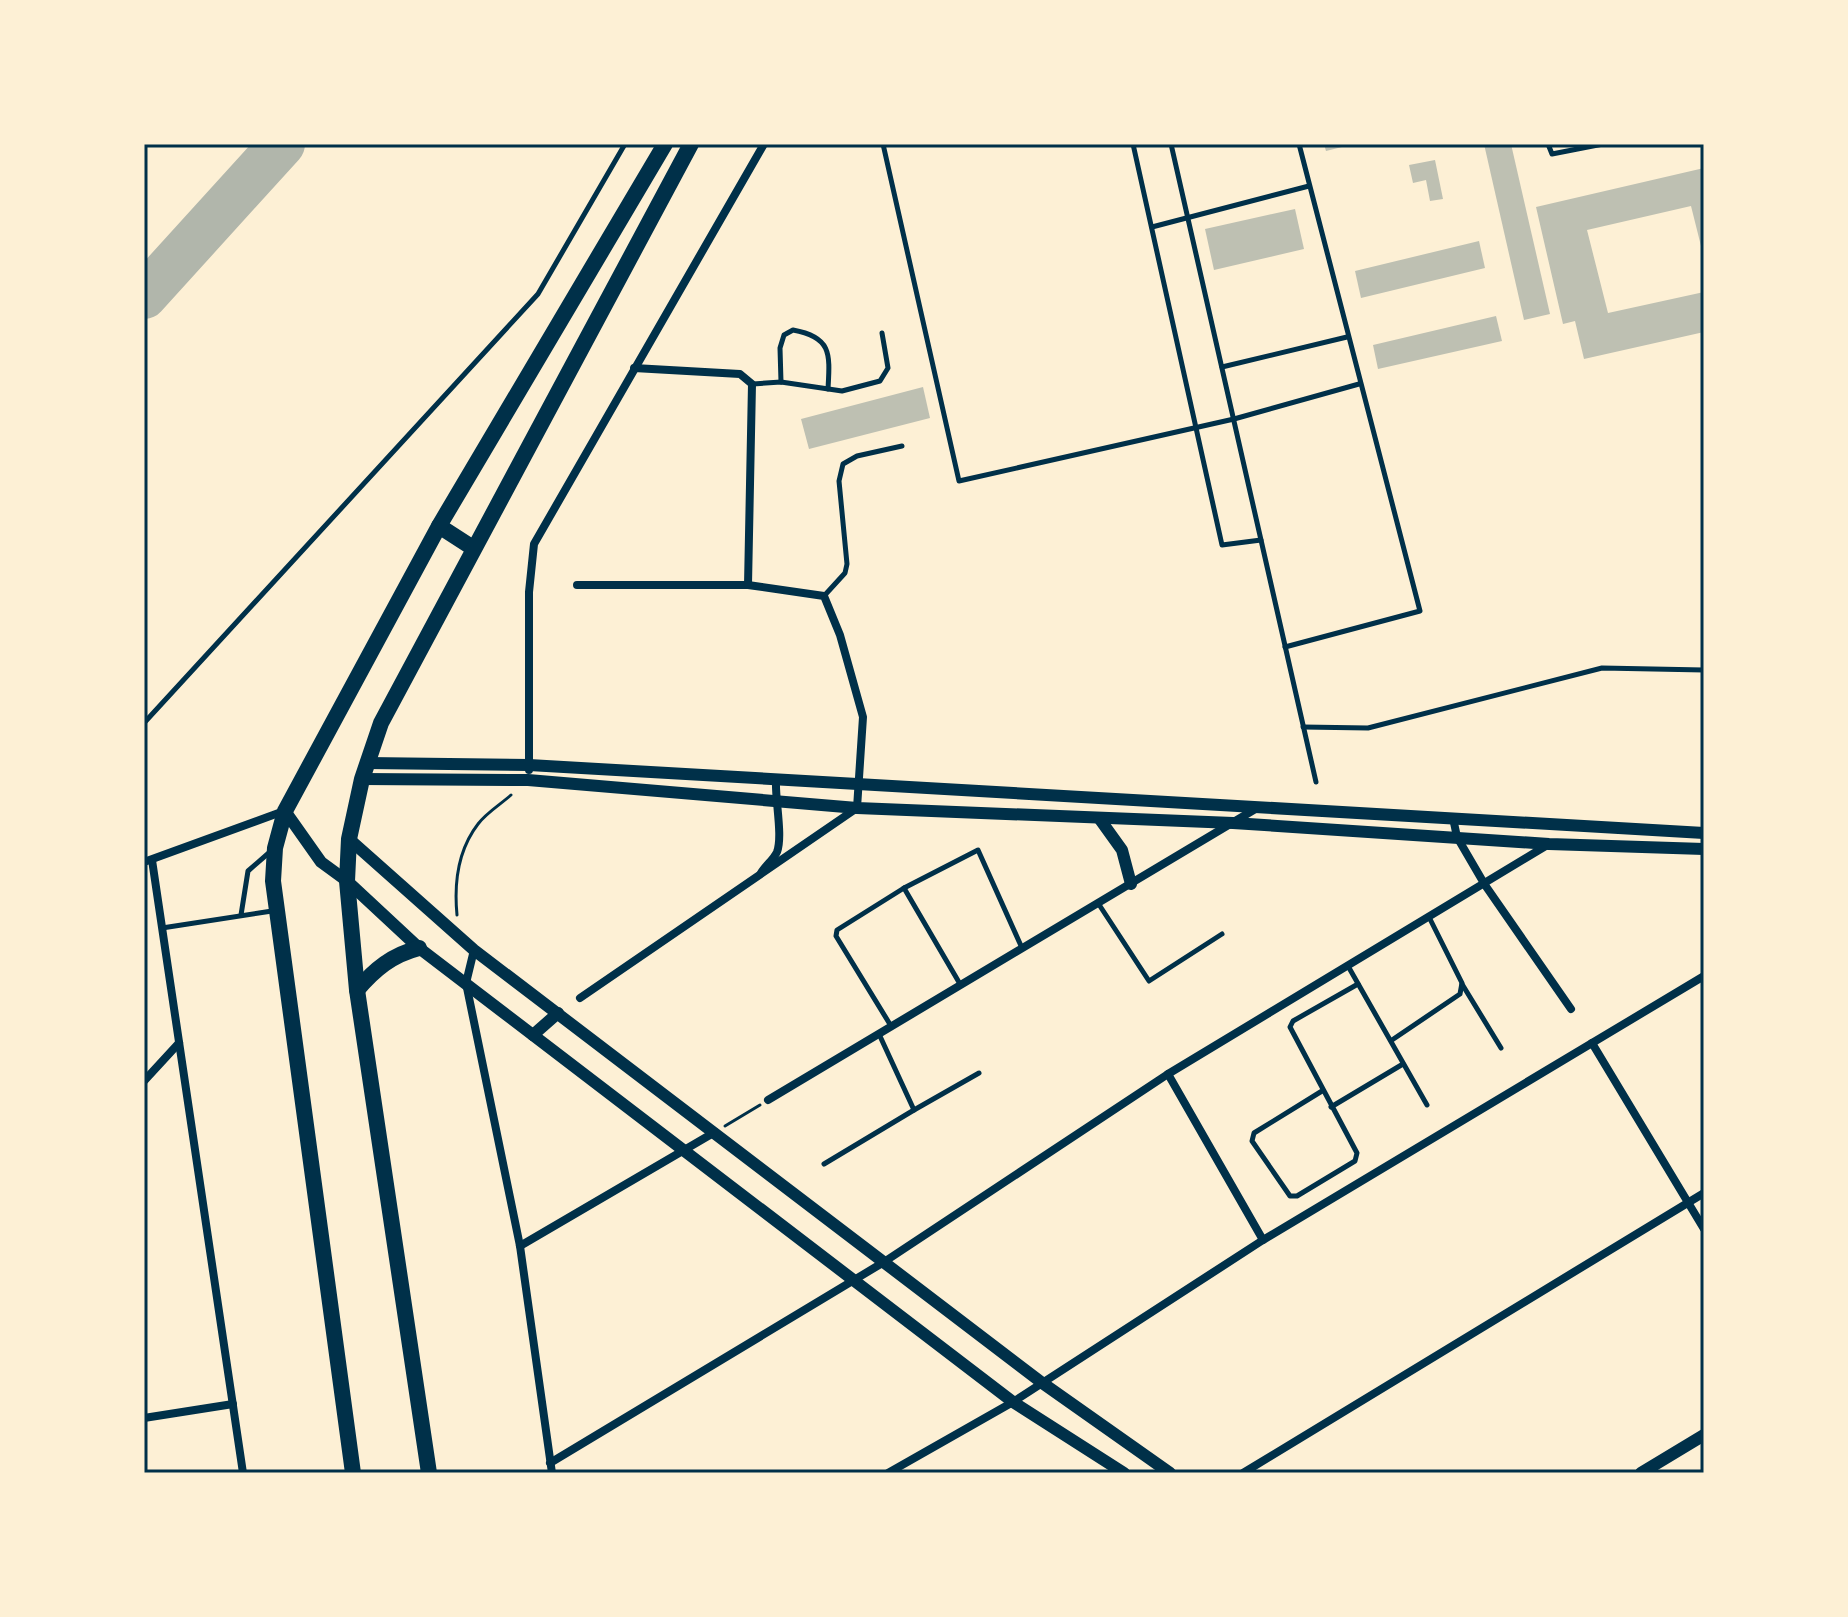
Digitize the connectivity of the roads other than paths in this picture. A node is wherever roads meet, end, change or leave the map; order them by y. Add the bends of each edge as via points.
1 (625, 144) edge
2 (665, 144) edge
3 (691, 144) edge
4 (764, 144) edge
5 (883, 144) edge
6 (1133, 144) edge
7 (1171, 144) edge
8 (1299, 144) edge
9 (1548, 144) edge
10 (1603, 144) edge
11 (1309, 186) junction
12 (1188, 217) junction
13 (1152, 227) junction
14 (882, 333) dead end
15 (1347, 337) junction
16 (1222, 367) junction
17 (634, 368) junction
18 (781, 382) junction
19 (752, 384) junction
20 (1359, 384) junction
21 (828, 389) junction
22 (1234, 419) junction
23 (1197, 426) junction
24 (902, 446) dead end
25 (439, 526) junction
26 (1261, 540) junction
27 (473, 548) junction
28 (577, 585) dead end
29 (748, 585) junction
30 (824, 596) junction
31 (1284, 647) junction
32 (1704, 670) edge
33 (144, 723) edge
34 (1303, 727) junction
35 (529, 765) junction
36 (364, 771) junction
37 (528, 780) junction
38 (776, 781) junction
39 (1316, 782) dead end
40 (858, 783) junction
41 (775, 802) junction
42 (857, 808) junction
43 (1257, 808) junction
44 (285, 811) junction
45 (1099, 818) junction
46 (1453, 818) junction
47 (1233, 823) junction
48 (1704, 833) edge
49 (1457, 837) junction
50 (349, 839) junction
51 (1549, 844) junction
52 (275, 848) junction
53 (1704, 849) edge
54 (148, 861) edge
55 (274, 867) junction
56 (248, 871) junction
57 (755, 880) junction
58 (347, 881) junction
59 (1131, 884) junction
60 (1485, 885) junction
61 (904, 888) junction
62 (1098, 903) junction
63 (277, 910) junction
64 (241, 915) junction
65 (1429, 917) junction
66 (162, 928) junction
67 (1222, 934) dead end
68 (419, 948) junction
69 (1023, 948) junction
70 (474, 950) junction
71 (1348, 966) junction
72 (1704, 976) edge
73 (466, 983) junction
74 (1462, 983) junction
75 (1358, 984) junction
76 (960, 985) junction
77 (357, 990) junction
78 (580, 998) dead end
79 (1571, 1009) dead end
80 (558, 1013) junction
81 (891, 1027) junction
82 (879, 1034) junction
83 (533, 1035) junction
84 (1392, 1040) junction
85 (179, 1043) junction
86 (1592, 1043) junction
87 (1501, 1048) dead end
88 (1403, 1064) junction
89 (979, 1073) dead end
90 (1168, 1074) junction
91 (144, 1081) edge
92 (1322, 1091) junction
93 (768, 1100) road end
94 (1427, 1105) dead end
95 (1331, 1107) junction
96 (914, 1110) junction
97 (715, 1132) junction
98 (685, 1149) junction
99 (824, 1164) dead end
100 (1704, 1193) edge
101 (1687, 1203) junction
102 (1704, 1229) edge
103 (1263, 1240) junction
104 (520, 1246) junction
105 (884, 1262) junction
106 (855, 1280) junction
107 (1041, 1382) junction
108 (1013, 1402) junction
109 (233, 1404) junction
110 (144, 1418) edge
111 (1704, 1435) edge
112 (550, 1463) junction
113 (243, 1473) edge
114 (353, 1473) edge
115 (429, 1473) edge
116 (552, 1473) edge
117 (888, 1473) edge
118 (1124, 1473) edge
119 (1170, 1473) edge
120 (1243, 1473) edge
121 (1641, 1473) edge

1 - 33 lane via 538,294
2 - 25 highway
3 - 27 highway
4 - 17 street
5 - 23 lane via 959,481
6 - 13 lane
7 - 12 lane
8 - 11 lane
9 - 10 lane via 1552,154
11 - 12 lane
11 - 15 lane
12 - 13 lane
12 - 16 lane
13 - 23 lane
14 - 21 lane via 888,368 880,381 842,391
15 - 16 lane
15 - 20 lane
16 - 22 lane
17 - 19 street via 740,374
17 - 35 street via 534,544
18 - 19 lane
18 - 21 lane
18 - 21 lane via 780,348 784,335 793,330 821,339 827,347
19 - 29 street
20 - 22 lane
20 - 31 lane via 1420,611
22 - 23 lane
22 - 26 lane
23 - 26 lane via 1222,545
24 - 30 lane via 843,464 839,481 847,564
25 - 27 highway
25 - 44 highway
26 - 31 lane
27 - 36 highway via 387,711
28 - 29 street
29 - 30 street
30 - 40 street via 863,717
31 - 34 lane
32 - 34 lane via 1602,668 1368,728
34 - 39 lane
35 - 36 street
35 - 37 street
35 - 38 street
36 - 37 street
36 - 50 highway
37 - 41 street
38 - 40 street
38 - 41 street
40 - 42 street
40 - 43 street
41 - 42 street
41 - 57 street via 777,851
42 - 45 street
42 - 57 street
43 - 46 street
43 - 47 street
44 - 52 highway
44 - 54 street
44 - 58 street via 321,862
45 - 47 street
45 - 59 street via 1122,850
46 - 48 street
46 - 49 street
47 - 49 street
47 - 59 street
49 - 51 street
49 - 60 street
50 - 58 highway
50 - 70 street
51 - 53 street
51 - 60 street
52 - 55 highway
52 - 56 lane
54 - 66 street
55 - 56 lane
55 - 63 highway
56 - 64 lane
57 - 78 street
58 - 68 street
58 - 77 highway
59 - 62 street
60 - 65 street
60 - 79 street
61 - 69 lane via 978,850
61 - 76 lane
61 - 81 lane via 840,927 836,936
62 - 67 lane via 1149,981
62 - 69 street
63 - 64 lane
63 - 114 highway
64 - 66 lane
65 - 71 street
65 - 74 lane
66 - 85 street
68 - 73 street
68 - 77 highway via 384,963
69 - 76 street
70 - 73 street
70 - 80 street
71 - 75 lane
71 - 90 street
72 - 86 street
73 - 83 street
73 - 104 street
74 - 84 lane via 1460,994
74 - 87 lane
75 - 84 lane
75 - 92 lane via 1290,1027
76 - 81 street
77 - 115 highway
80 - 83 street
80 - 97 street
81 - 82 street
82 - 93 street
82 - 96 lane
83 - 98 street
84 - 88 lane
85 - 91 street
85 - 109 street
86 - 101 street
86 - 103 street
88 - 94 lane
88 - 95 lane
89 - 96 lane
90 - 103 street
90 - 105 street
92 - 95 lane
92 - 95 lane via 1254,1133 1252,1141 1290,1196 1355,1161 1357,1153
96 - 99 lane
97 - 98 street
97 - 105 street
98 - 104 street
98 - 106 street
100 - 101 street
101 - 102 street
101 - 120 street
103 - 107 street
104 - 112 street
105 - 106 street
105 - 107 street
106 - 108 street
106 - 112 street
107 - 108 street
107 - 119 street
108 - 117 street
108 - 118 street
109 - 110 street
109 - 113 street
111 - 121 street
112 - 116 street

